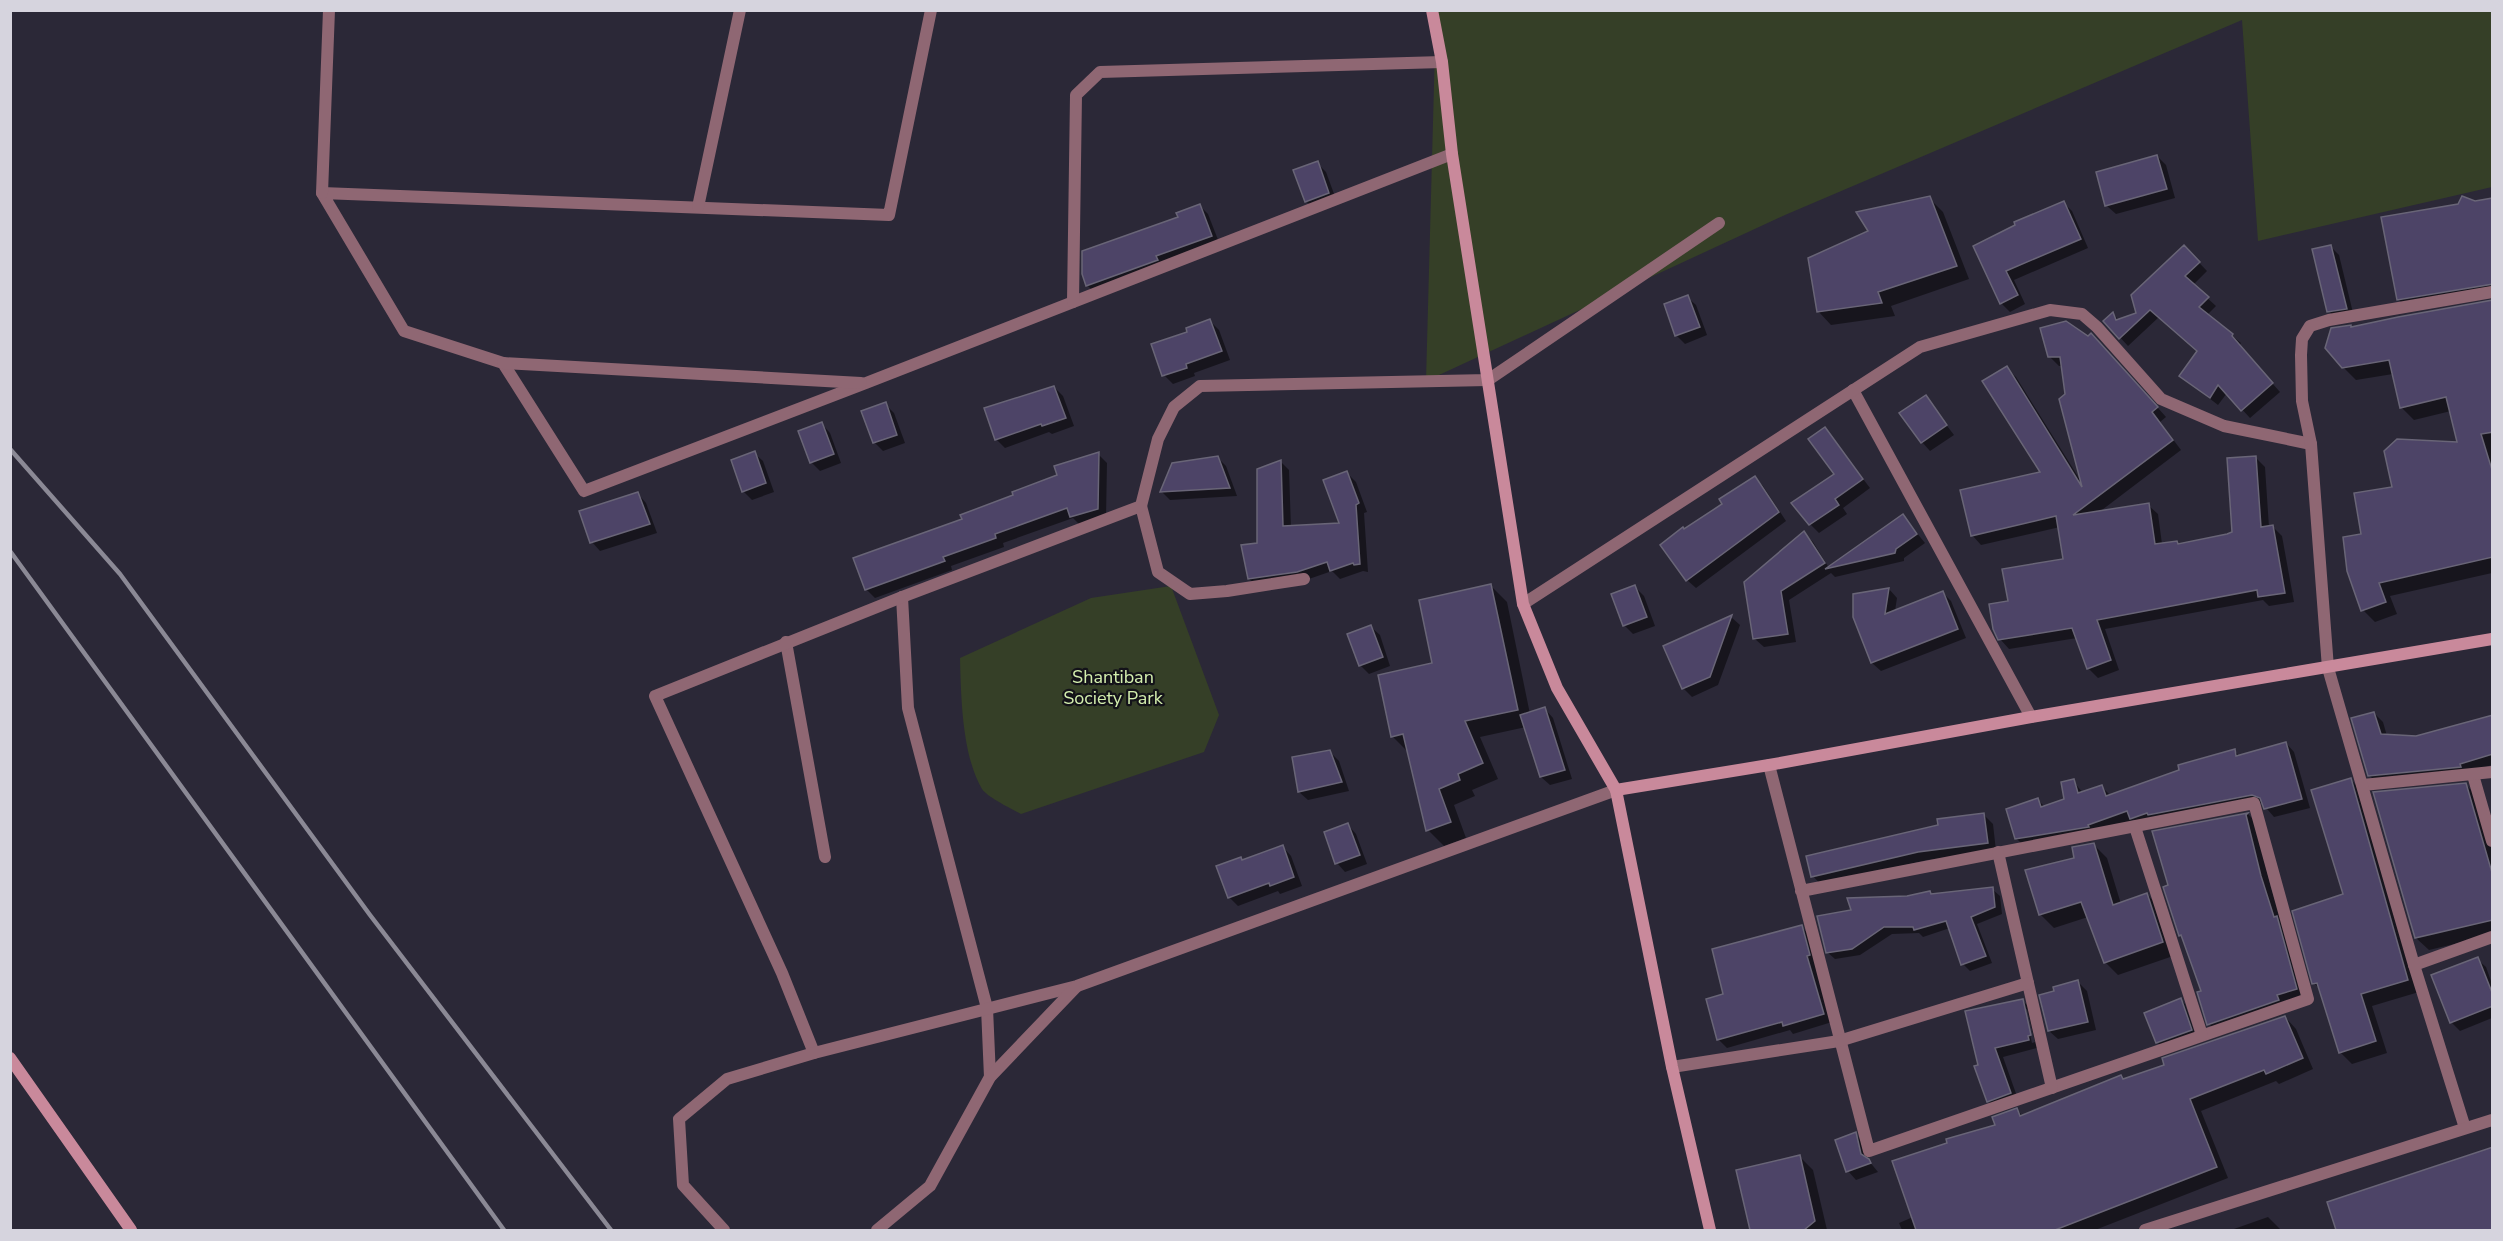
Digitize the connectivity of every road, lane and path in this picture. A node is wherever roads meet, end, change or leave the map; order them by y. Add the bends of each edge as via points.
1 (329, 10) edge
2 (740, 10) edge
3 (931, 10) edge
4 (1432, 10) edge
5 (1442, 62) junction
6 (1452, 154) junction
7 (322, 193) junction
8 (698, 207) junction
9 (1719, 223) dead end
10 (2493, 292) edge
11 (1073, 302) junction
12 (503, 363) junction
13 (1488, 380) junction
14 (866, 383) junction
15 (1853, 390) junction
16 (2311, 444) junction
17 (1142, 506) junction
18 (1304, 579) dead end
19 (902, 597) junction
20 (1523, 604) junction
21 (2493, 639) edge
22 (786, 642) junction
23 (2328, 668) junction
24 (2031, 717) junction
25 (1769, 765) junction
26 (2493, 772) edge
27 (2473, 775) junction
28 (2363, 785) junction
29 (1616, 790) junction
30 (2134, 827) junction
31 (2493, 841) edge
32 (1998, 852) junction
33 (825, 857) dead end
34 (1801, 891) junction
35 (2493, 937) edge
36 (2414, 965) junction
37 (2028, 983) junction
38 (1077, 986) junction
39 (987, 1008) junction
40 (2202, 1035) junction
41 (1839, 1041) junction
42 (814, 1053) junction
43 (10, 1058) edge
44 (1672, 1067) junction
45 (990, 1077) junction
46 (2052, 1088) junction
47 (2493, 1120) edge
48 (2465, 1128) junction
49 (132, 1230) edge
50 (724, 1230) edge
51 (877, 1230) edge
52 (1710, 1230) edge
53 (2145, 1230) edge

1 - 7 street
2 - 8 street
3 - 8 street via 889,215
4 - 5 main road
5 - 6 main road
5 - 11 street via 1100,72 1076,95
6 - 11 street
6 - 13 main road
7 - 8 street
7 - 12 street via 404,331
9 - 13 street
10 - 16 street via 2310,326 2302,339 2301,355 2302,401
11 - 14 street
12 - 14 street
12 - 14 street via 584,491
13 - 17 street via 1200,386 1174,407 1158,440
13 - 20 main road
15 - 16 street via 1920,347 2050,310 2082,314 2161,399 2224,426
15 - 20 street
15 - 24 street
16 - 23 street
17 - 18 street via 1158,572 1190,594
17 - 19 street
19 - 22 street
19 - 39 street via 909,708
20 - 29 main road via 1557,688
21 - 23 main road
22 - 33 street
22 - 42 street via 655,696 782,973
23 - 24 main road
23 - 28 street
24 - 25 main road
25 - 29 main road
25 - 34 street
26 - 27 street
27 - 28 street
27 - 31 street
28 - 36 street
29 - 38 street
29 - 44 main road
30 - 32 street
30 - 40 street
30 - 40 street via 2254,803 2308,999
32 - 34 street
32 - 37 street
34 - 41 street
35 - 36 street
36 - 48 street
37 - 41 street
37 - 46 street
38 - 39 street
38 - 45 street
39 - 42 street
39 - 45 street
40 - 46 street
41 - 44 street
41 - 46 street via 1869,1151
42 - 50 street via 727,1079 679,1119 683,1185
43 - 49 main road
44 - 52 main road
45 - 51 street via 930,1186
47 - 48 street
48 - 53 street

